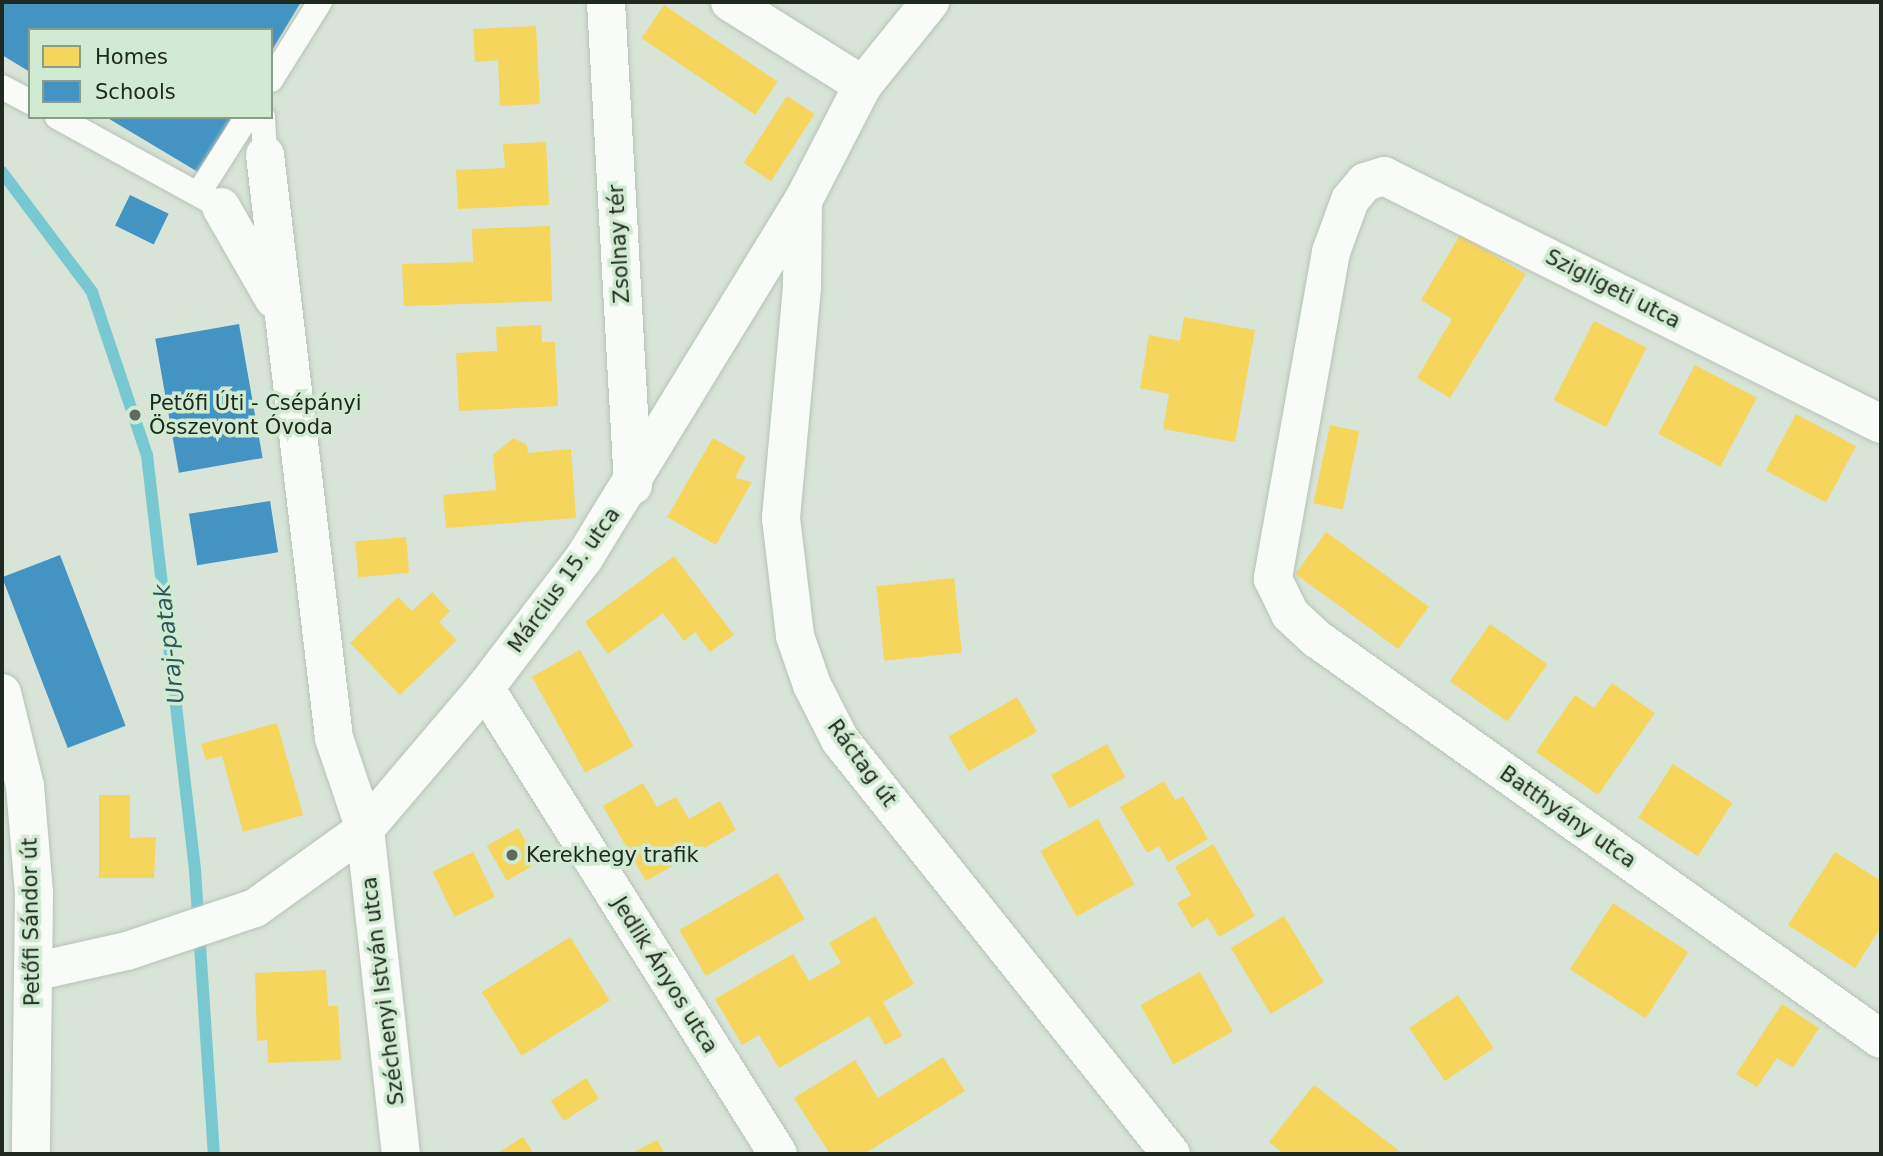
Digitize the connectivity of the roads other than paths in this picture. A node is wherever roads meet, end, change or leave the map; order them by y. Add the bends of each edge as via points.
1 (320, 2) edge
2 (606, 2) edge
3 (730, 2) edge
4 (930, 2) edge
5 (273, 76) edge
6 (863, 85) junction
7 (2, 87) edge
8 (28, 101) edge
9 (61, 119) edge
10 (246, 119) edge
11 (263, 119) edge
12 (265, 155) joint
13 (210, 201) junction
14 (803, 201) junction
15 (283, 318) junction
16 (1881, 424) edge
17 (633, 485) junction
18 (1273, 579) joint
19 (485, 688) junction
20 (2, 693) edge
21 (365, 829) junction
22 (33, 972) junction
23 (1881, 1039) edge
24 (405, 1146) edge
25 (31, 1154) edge
26 (778, 1154) edge
27 (1171, 1154) edge

1 - 5 lane
2 - 17 street, Zsolnay tér
3 - 6 street
4 - 6 street, Március 15. utca
6 - 14 street, Március 15. utca
7 - 8 lane
9 - 13 lane
10 - 13 lane
11 - 12 lane
12 - 15 street, Széchenyi István utca
13 - 15 street
14 - 17 street, Március 15. utca
14 - 27 street, Ráctag út via 802,287 781,518 795,636 812,685 840,740
15 - 21 street, Széchenyi István utca via 334,738
16 - 18 street, Szigligeti utca via 1406,182 1384,176 1365,182 1350,200 1331,252
17 - 19 street, Március 15. utca
18 - 23 street, Batthyány utca via 1290,614 1317,639
19 - 21 street, Március 15. utca
19 - 26 street, Jedlik Ányos utca
20 - 22 street, Petőfi Sándor út via 29,822
21 - 22 street, Március 15. utca via 284,892 224,921 127,951
21 - 24 street, Széchenyi István utca
22 - 25 street, Petőfi Sándor út

